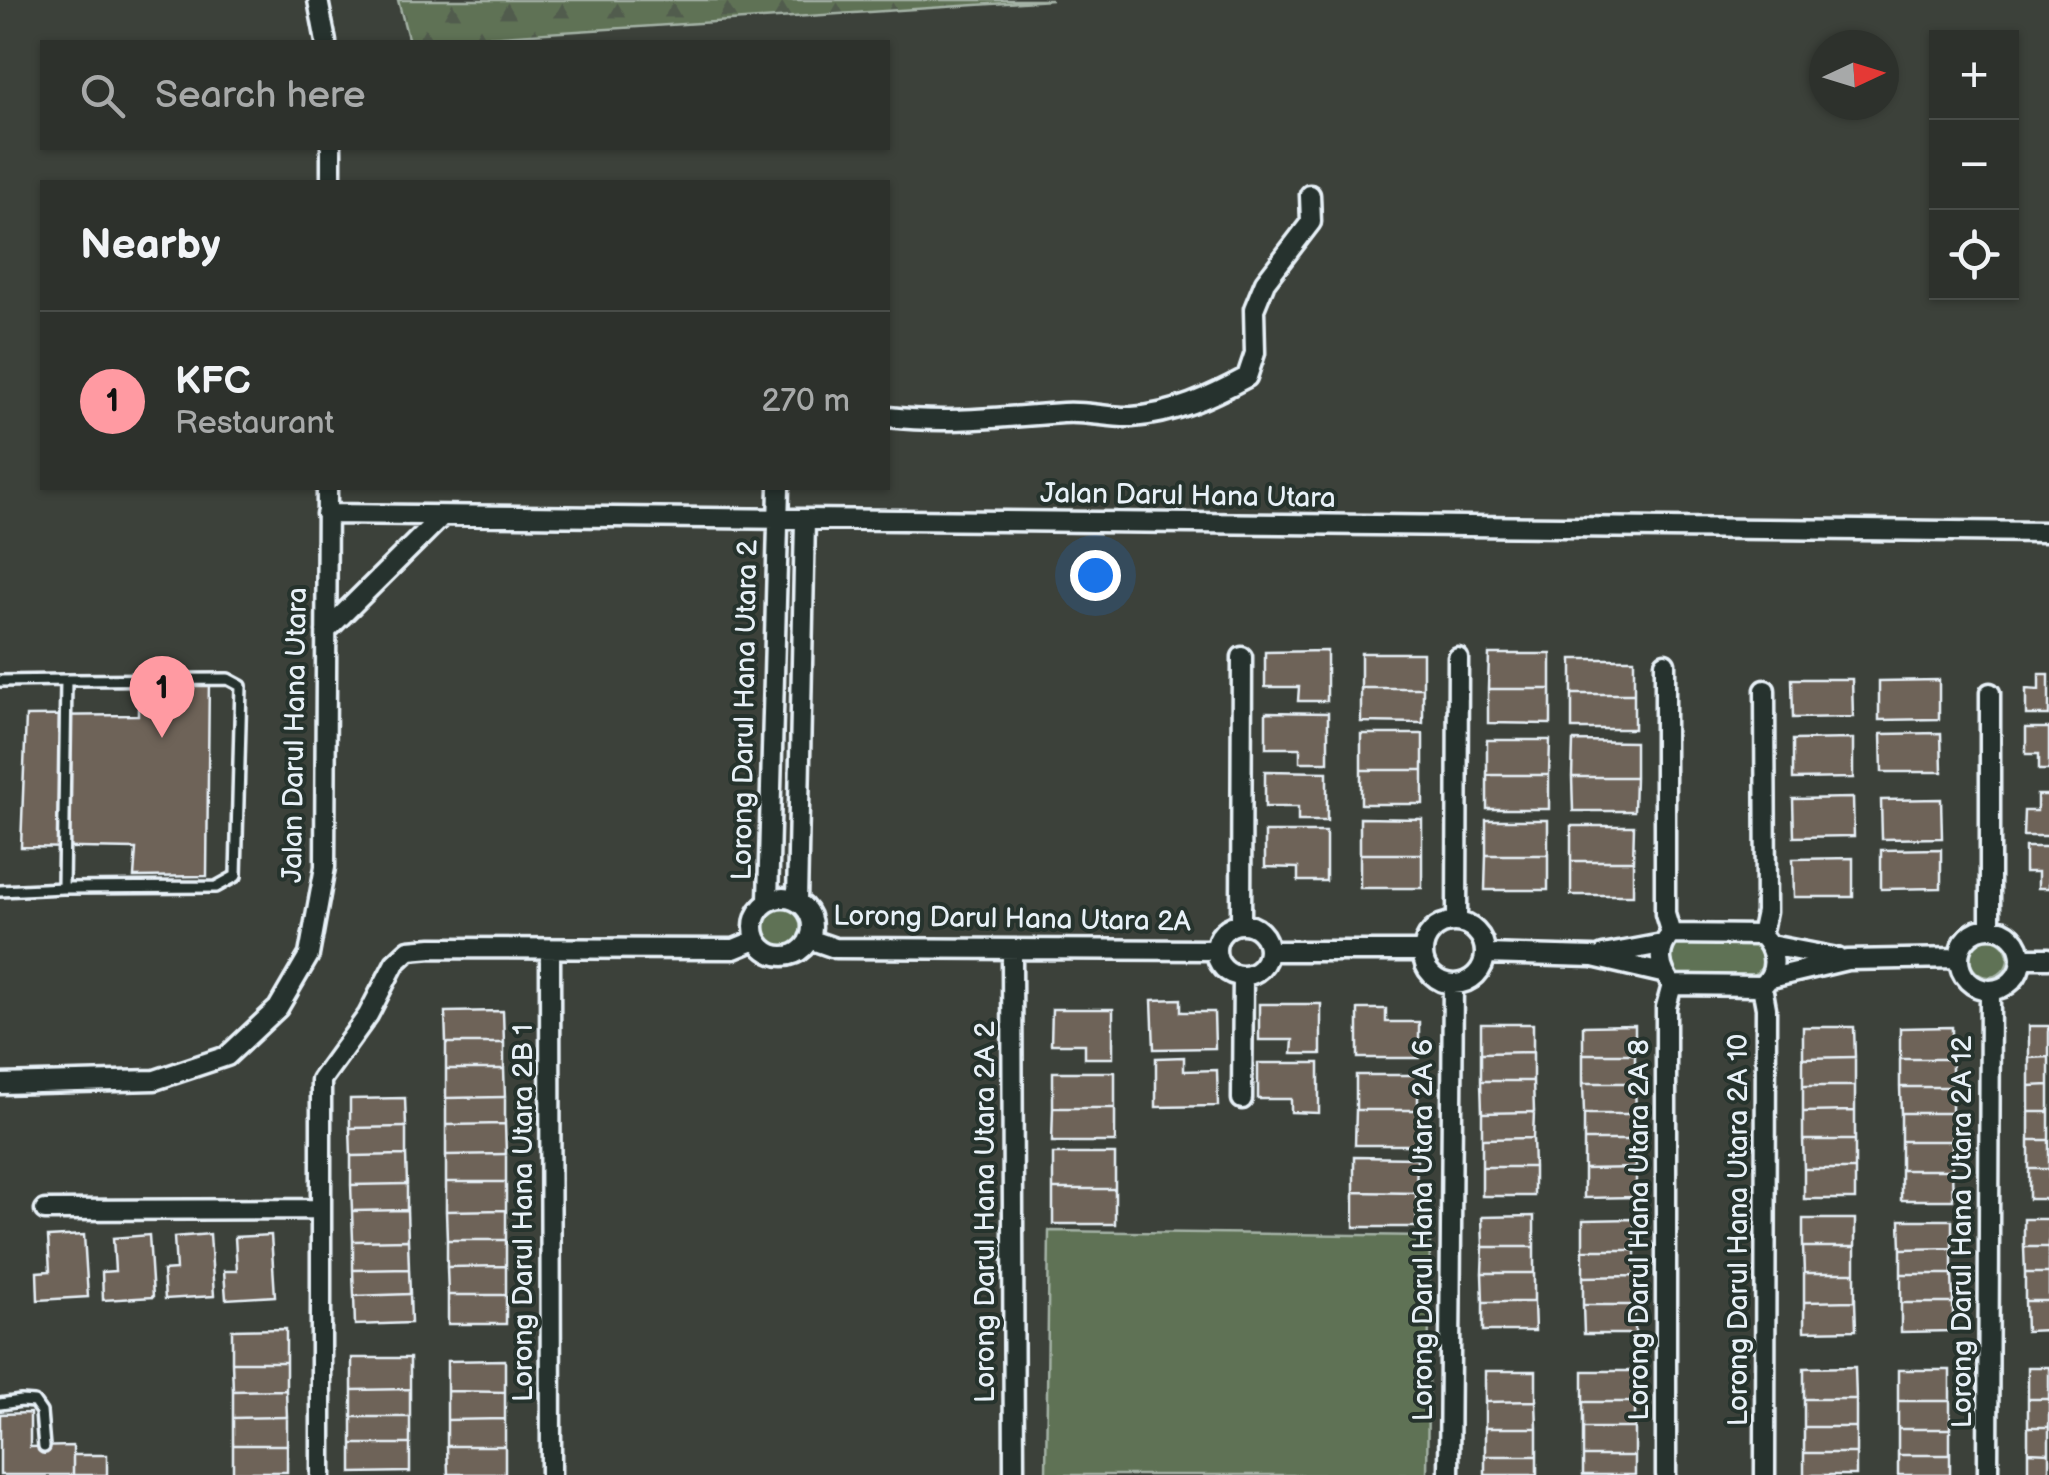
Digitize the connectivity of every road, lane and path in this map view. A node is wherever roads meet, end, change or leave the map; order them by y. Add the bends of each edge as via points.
1 (318, 0) edge
2 (326, 40) edge
3 (331, 150) edge
4 (331, 180) edge
5 (1310, 195) dead end
6 (890, 417) edge
7 (327, 490) edge
8 (779, 490) edge
9 (326, 514) junction
10 (441, 516) junction
11 (777, 520) junction
12 (805, 520) junction
13 (2049, 532) edge
14 (326, 632) junction
15 (1242, 657) dead end
16 (1458, 658) dead end
17 (1665, 662) dead end
18 (66, 680) junction
19 (0, 681) edge
20 (1766, 690) dead end
21 (1990, 693) dead end
22 (64, 888) junction
23 (0, 891) edge
24 (768, 901) junction
25 (796, 901) junction
26 (1457, 922) junction
27 (1241, 924) junction
28 (1990, 928) junction
29 (808, 939) junction
30 (1666, 939) junction
31 (756, 940) junction
32 (1766, 940) junction
33 (1012, 949) junction
34 (550, 950) junction
35 (1216, 950) junction
36 (1268, 950) junction
37 (1423, 951) junction
38 (1485, 954) junction
39 (1593, 957) junction
40 (1959, 958) junction
41 (2021, 958) junction
42 (2049, 958) edge
43 (1847, 960) junction
44 (1242, 976) junction
45 (1667, 979) junction
46 (1766, 982) junction
47 (1452, 984) junction
48 (1990, 990) junction
49 (0, 1084) edge
50 (1242, 1099) dead end
51 (321, 1208) junction
52 (45, 1210) dead end
53 (0, 1404) edge
54 (44, 1446) dead end
55 (321, 1475) edge
56 (550, 1475) edge
57 (1014, 1475) edge
58 (1449, 1475) edge
59 (1666, 1475) edge
60 (1765, 1475) edge
61 (1988, 1475) edge

1 - 2 street
3 - 4 street
5 - 6 street via 1311,222 1265,282 1254,309 1255,353 1247,377 1222,391 1176,410 1130,417 1068,412 992,421
7 - 9 street, Jalan Darul Hana Utara
8 - 11 street, Lorong Darul Hana Utara 2
9 - 10 street, Jalan Darul Hana Utara
9 - 14 street, Jalan Darul Hana Utara
10 - 11 street, Jalan Darul Hana Utara
10 - 14 street
11 - 12 street, Jalan Darul Hana Utara
11 - 24 street, Lorong Darul Hana Utara 2
12 - 13 street, Jalan Darul Hana Utara
12 - 25 street, Lorong Darul Hana Utara 2
14 - 49 street, Jalan Darul Hana Utara via 324,867 309,955 278,1008 227,1056 156,1080
15 - 27 street
16 - 26 street
17 - 30 street, Lorong Darul Hana Utara 2A 8
18 - 19 lane
18 - 22 lane
18 - 22 lane via 228,679 240,686 240,705 236,876 216,887
20 - 32 street, Lorong Darul Hana Utara 2A 10
21 - 28 street
22 - 23 lane
24 - 25 street
24 - 31 street via 756,916
25 - 29 street via 810,916
26 - 37 street via 1434,928
26 - 38 street via 1472,927
27 - 35 street via 1222,934
27 - 36 street via 1261,933
28 - 40 street via 1967,938
28 - 41 street via 2013,938
29 - 31 street via 783,956
29 - 33 street, Lorong Darul Hana Utara 2A via 835,948
30 - 32 street
30 - 39 street
30 - 45 street, Lorong Darul Hana Utara 2A 8
31 - 34 street via 734,948
32 - 43 street
32 - 46 street, Lorong Darul Hana Utara 2A 10 via 1774,960
33 - 35 street, Lorong Darul Hana Utara 2A
33 - 57 street, Lorong Darul Hana Utara 2A 2
34 - 51 street via 432,948 409,950 395,962 368,1016 321,1080
34 - 56 street, Lorong Darul Hana Utara 2B 1
35 - 44 street via 1227,972
36 - 37 street
36 - 44 street via 1258,971
37 - 47 street via 1431,974
38 - 39 street
38 - 47 street via 1478,973
39 - 45 street
40 - 43 street
40 - 48 street via 1964,976
41 - 42 street
41 - 48 street via 2009,984
43 - 46 street
44 - 50 street
45 - 46 street
45 - 59 street, Lorong Darul Hana Utara 2A 8
46 - 60 street, Lorong Darul Hana Utara 2A 10
47 - 58 street, Lorong Darul Hana Utara 2A 6
48 - 61 street, Lorong Darul Hana Utara 2A 12
51 - 52 street
51 - 55 street
53 - 54 lane via 34,1402

